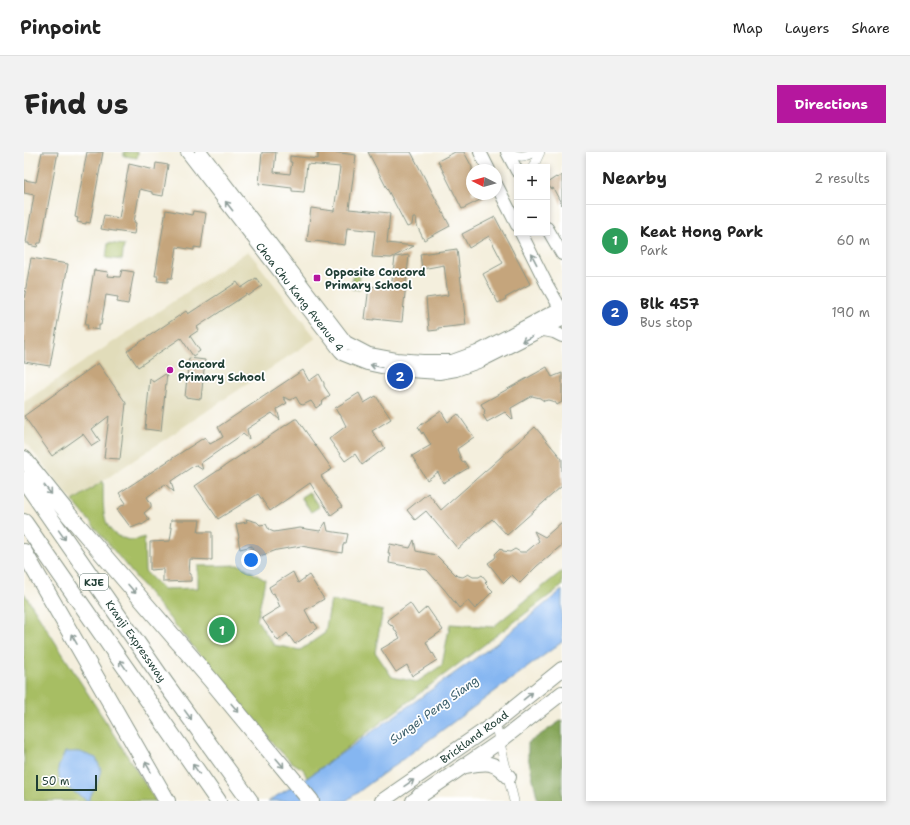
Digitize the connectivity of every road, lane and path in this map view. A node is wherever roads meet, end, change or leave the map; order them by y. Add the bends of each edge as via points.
1 (187, 152) edge
2 (201, 152) edge
3 (480, 152) edge
4 (508, 152) edge
5 (533, 152) edge
6 (540, 152) edge
7 (486, 164) edge
8 (534, 164) edge
9 (514, 165) edge
10 (502, 196) edge
11 (514, 219) edge
12 (550, 233) edge
13 (522, 236) edge
14 (562, 254) edge
15 (547, 285) junction
16 (561, 309) edge
17 (562, 320) edge
18 (540, 325) junction
19 (562, 336) edge
20 (24, 459) edge
21 (24, 480) edge
22 (24, 522) edge
23 (24, 552) edge
24 (562, 669) edge
25 (562, 693) edge
26 (495, 723) junction
27 (499, 742) junction
28 (462, 766) junction
29 (509, 777) junction
30 (417, 799) edge
31 (167, 801) edge
32 (218, 801) edge
33 (250, 801) edge
34 (311, 801) edge
35 (382, 801) edge
36 (514, 801) edge

18 -> 1 street, Choa Chu Kang Avenue 4 via 481,361 439,373 395,370 367,364 344,355
2 - 18 street, Choa Chu Kang Avenue 4 via 346,342 359,350 396,359 452,361
3 - 7 street
4 - 5 street via 525,156
4 - 9 street
6 - 8 street
10 - 11 street
12 - 14 street
15 -> 13 street
15 - 16 street
15 - 18 street via 548,294
16 - 18 street, Choa Chu Kang Avenue 4
17 - 18 street, Choa Chu Kang Avenue 4
18 - 19 street
20 -> 34 highway
21 -> 33 highway, Kranji Expressway / KJE
32 -> 22 highway, KJE
31 -> 23 highway
26 -> 24 main road, Brickland Road
25 - 27 main road, Brickland Road
26 - 27 street
35 -> 26 main road, Brickland Road
27 - 28 main road, Brickland Road
27 - 29 street
28 - 29 main road via 488,764 500,768
28 - 30 main road, Brickland Road
29 - 36 street

